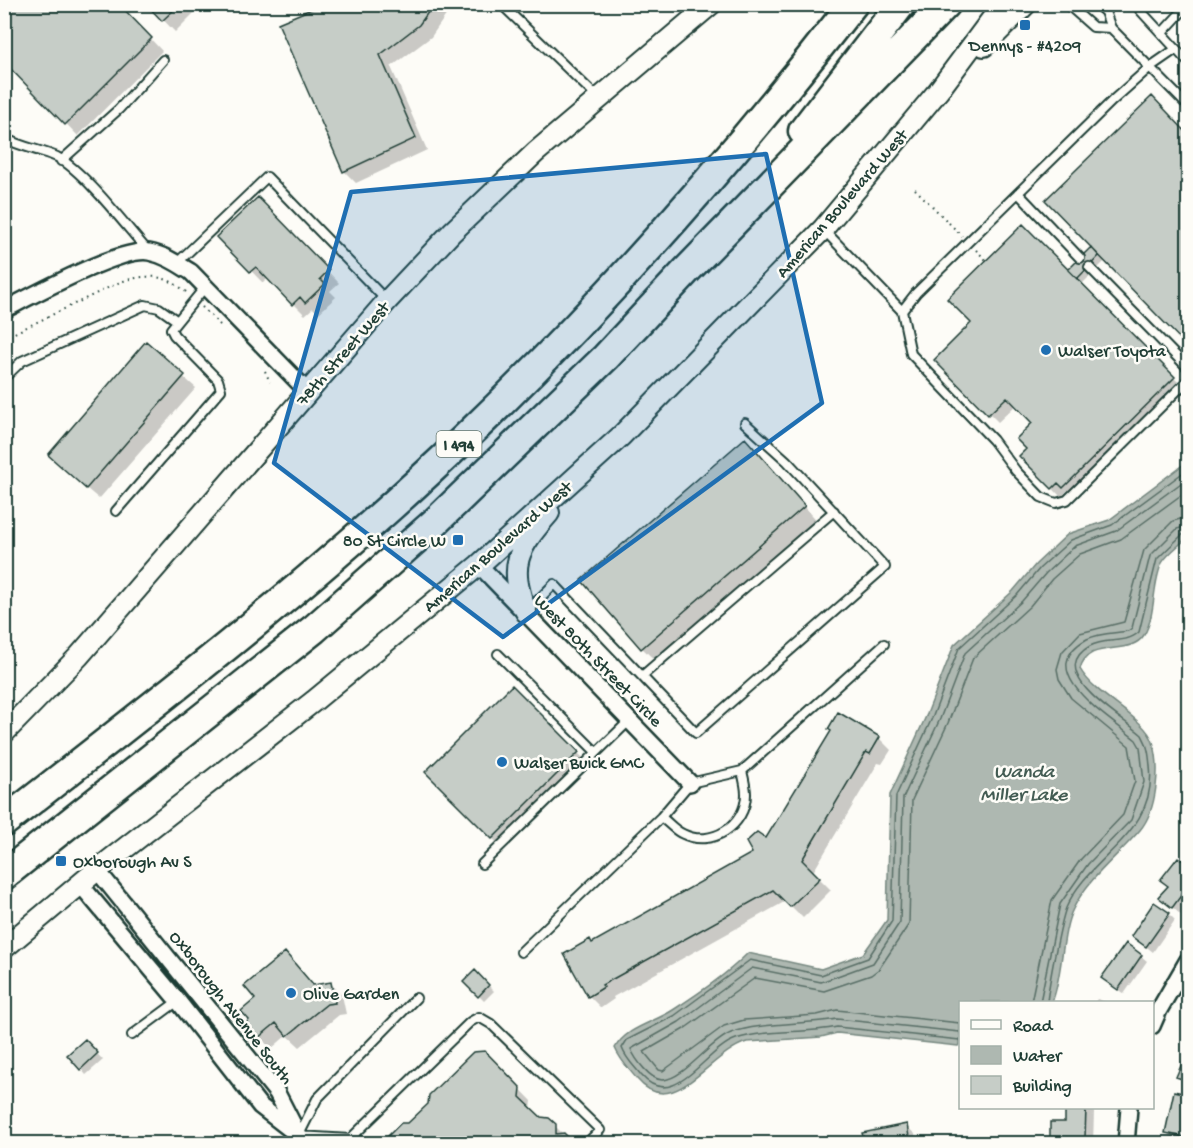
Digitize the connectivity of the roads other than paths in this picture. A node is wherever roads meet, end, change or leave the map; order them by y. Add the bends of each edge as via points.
1 (501, 4) edge
2 (711, 4) edge
3 (853, 4) edge
4 (901, 4) edge
5 (946, 4) edge
6 (1003, 4) edge
7 (1026, 4) edge
8 (1067, 4) edge
9 (1096, 4) edge
10 (1138, 4) edge
11 (1188, 5) edge
12 (1111, 28) junction
13 (1162, 33) junction
14 (1176, 49) junction
15 (163, 60) dead end
16 (1188, 62) edge
17 (1150, 67) junction
18 (939, 90) junction
19 (598, 99) junction
20 (1188, 106) edge
21 (4, 138) edge
22 (61, 161) junction
23 (1018, 193) junction
24 (823, 229) junction
25 (148, 252) junction
26 (1080, 258) dead end
27 (177, 263) junction
28 (1089, 267) dead end
29 (687, 270) junction
30 (205, 287) junction
31 (387, 301) junction
32 (4, 310) edge
33 (902, 311) junction
34 (176, 320) junction
35 (1188, 368) edge
36 (4, 378) edge
37 (1188, 380) edge
38 (308, 392) junction
39 (746, 423) dead end
40 (607, 448) junction
41 (116, 511) dead end
42 (834, 511) junction
43 (479, 565) junction
44 (526, 612) junction
45 (884, 644) dead end
46 (498, 654) dead end
47 (642, 676) junction
48 (630, 719) junction
49 (4, 733) edge
50 (596, 752) junction
51 (742, 771) junction
52 (690, 783) junction
53 (662, 817) junction
54 (4, 822) edge
55 (482, 864) dead end
56 (97, 870) junction
57 (4, 875) edge
58 (80, 884) junction
59 (4, 948) edge
60 (521, 952) dead end
61 (1188, 960) edge
62 (416, 998) dead end
63 (178, 1001) junction
64 (1154, 1021) edge
65 (132, 1035) dead end
66 (1130, 1109) edge
67 (301, 1140) edge
68 (350, 1141) edge
69 (586, 1143) edge
70 (1126, 1143) edge

1 - 19 lane
2 - 19 street, 78th Street West
3 - 54 highway, I 494 via 764,119 688,207 595,309 465,438 294,591
4 - 29 highway, I 494 via 806,127
5 - 29 highway
6 - 18 street, American Boulevard West
7 - 18 street, American Boulevard West
8 - 12 lane via 1093,27
9 - 12 lane
10 - 13 lane
11 - 13 lane
12 - 17 lane
13 - 14 lane
14 - 16 lane
14 - 17 lane
15 - 22 lane via 119,109
17 - 20 lane
17 - 23 lane
18 - 24 street, American Boulevard West
19 - 31 street, 78th Street West via 475,210
21 - 22 lane
22 - 25 lane via 90,185
23 - 26 lane
23 - 33 lane
24 - 33 lane
24 - 40 street, American Boulevard West via 706,352
25 - 27 street
25 - 32 street via 129,253 111,260
27 - 30 street
27 - 31 lane via 267,177
28 - 35 lane
29 - 57 highway, I 494 via 598,365 368,583
30 - 34 lane
30 - 38 street
31 - 38 street, 78th Street West
33 - 37 lane via 911,354 1041,497 1056,503 1067,500
34 - 36 lane via 159,308 145,305 22,361
34 - 41 lane via 171,329 174,335 218,380 221,390
38 - 49 street, 78th Street West via 79,656
39 - 42 lane
40 - 43 street, American Boulevard West
40 - 44 street via 524,543 515,573
42 - 47 lane
42 - 47 lane via 885,567 740,696 696,733
43 - 44 street, West 80th Street Circle
43 - 56 street, American Boulevard West via 314,701
44 - 47 lane via 554,584
44 - 48 street, West 80th Street Circle
45 - 51 lane
46 - 50 lane
48 - 50 lane
48 - 52 street, West 80th Street Circle
50 - 55 lane
51 - 52 lane
51 - 53 lane via 746,796 737,823 720,835 702,839 683,834
52 - 53 lane
53 - 60 lane
56 - 58 street, American Boulevard West
56 - 67 street, Oxborough Avenue South via 277,1093
58 - 59 street, American Boulevard West
58 - 63 street
61 - 64 street
62 - 67 lane via 317,1099
63 - 65 lane
63 - 67 street via 260,1106
66 - 70 street
67 - 68 lane
68 - 69 lane via 479,1017 491,1024 600,1130

